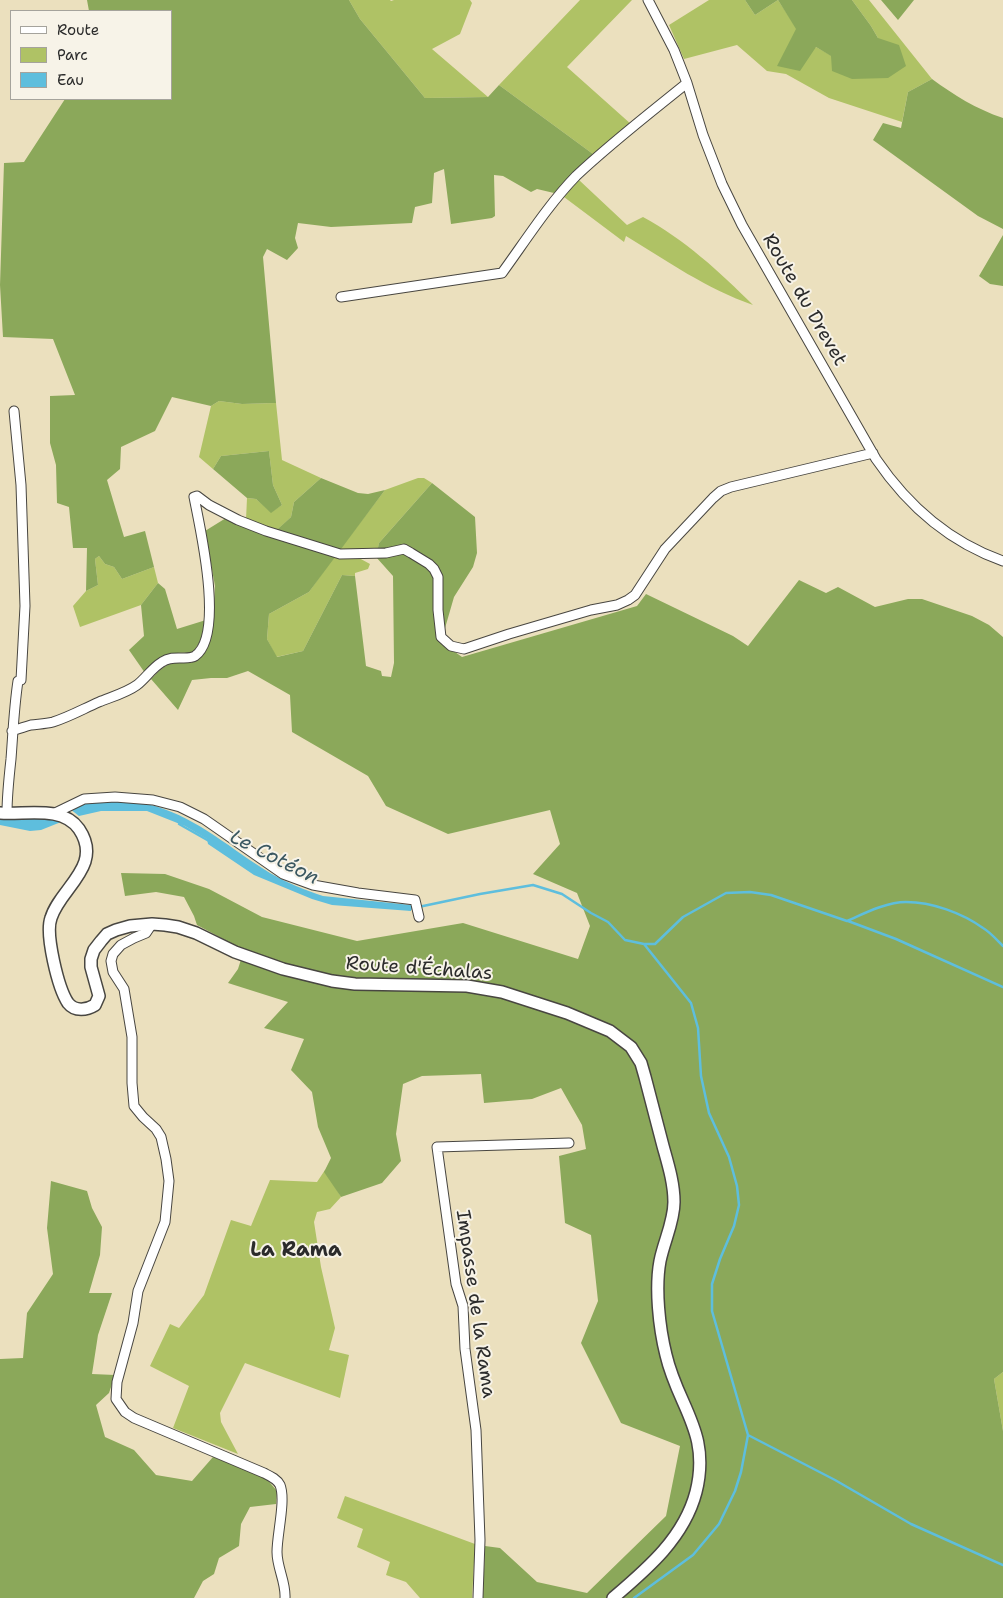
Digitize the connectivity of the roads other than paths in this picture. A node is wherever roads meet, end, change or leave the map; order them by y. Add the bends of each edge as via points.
1 (648, 0) edge
2 (687, 83) junction
3 (341, 297) dead end
4 (14, 411) dead end
5 (873, 452) junction
6 (1003, 561) edge
7 (12, 731) junction
8 (3, 813) edge
9 (55, 813) junction
10 (419, 917) dead end
11 (152, 924) junction
12 (569, 1143) dead end
13 (286, 1598) edge
14 (478, 1598) edge
15 (613, 1598) edge

1 - 2 street, Route du Drevet
2 - 3 street via 576,177 552,204 502,273
2 - 5 street, Route du Drevet via 713,161 738,216
4 - 7 street via 21,485 25,606 21,680 18,681
5 - 6 street, Route du Drevet via 889,478 933,523 956,540
5 - 7 street via 721,491 665,549 635,595 628,600 464,649 450,646 441,637 438,577 429,564 411,553 404,549 386,553 340,554 238,520 197,496 194,497 209,587 209,618 196,655 168,658 136,686 74,714
7 - 8 street
8 - 9 street
9 - 10 street via 84,799 115,797 180,806 283,874 313,885 415,900
9 - 11 street, Route d'Échalas via 76,825 85,844 85,860 80,875 57,904 49,925 61,990 70,1006 87,1010 95,1005 98,996 91,959 107,934 130,926
11 - 13 street via 146,933 121,945 111,961 113,972 124,989 132,1037 134,1106 161,1137 169,1181 165,1222 138,1291 116,1399 134,1418 264,1473 280,1484 278,1562
11 - 15 street, Route d'Échalas via 188,930 235,952 283,969 332,981 467,986 502,992 610,1031 636,1055 645,1077 674,1190 673,1216 660,1262 660,1318 669,1368 697,1435 699,1469 693,1501 678,1531 650,1566
12 - 14 street, Impasse de la Rama via 437,1147 456,1284 463,1306 476,1430 480,1540

